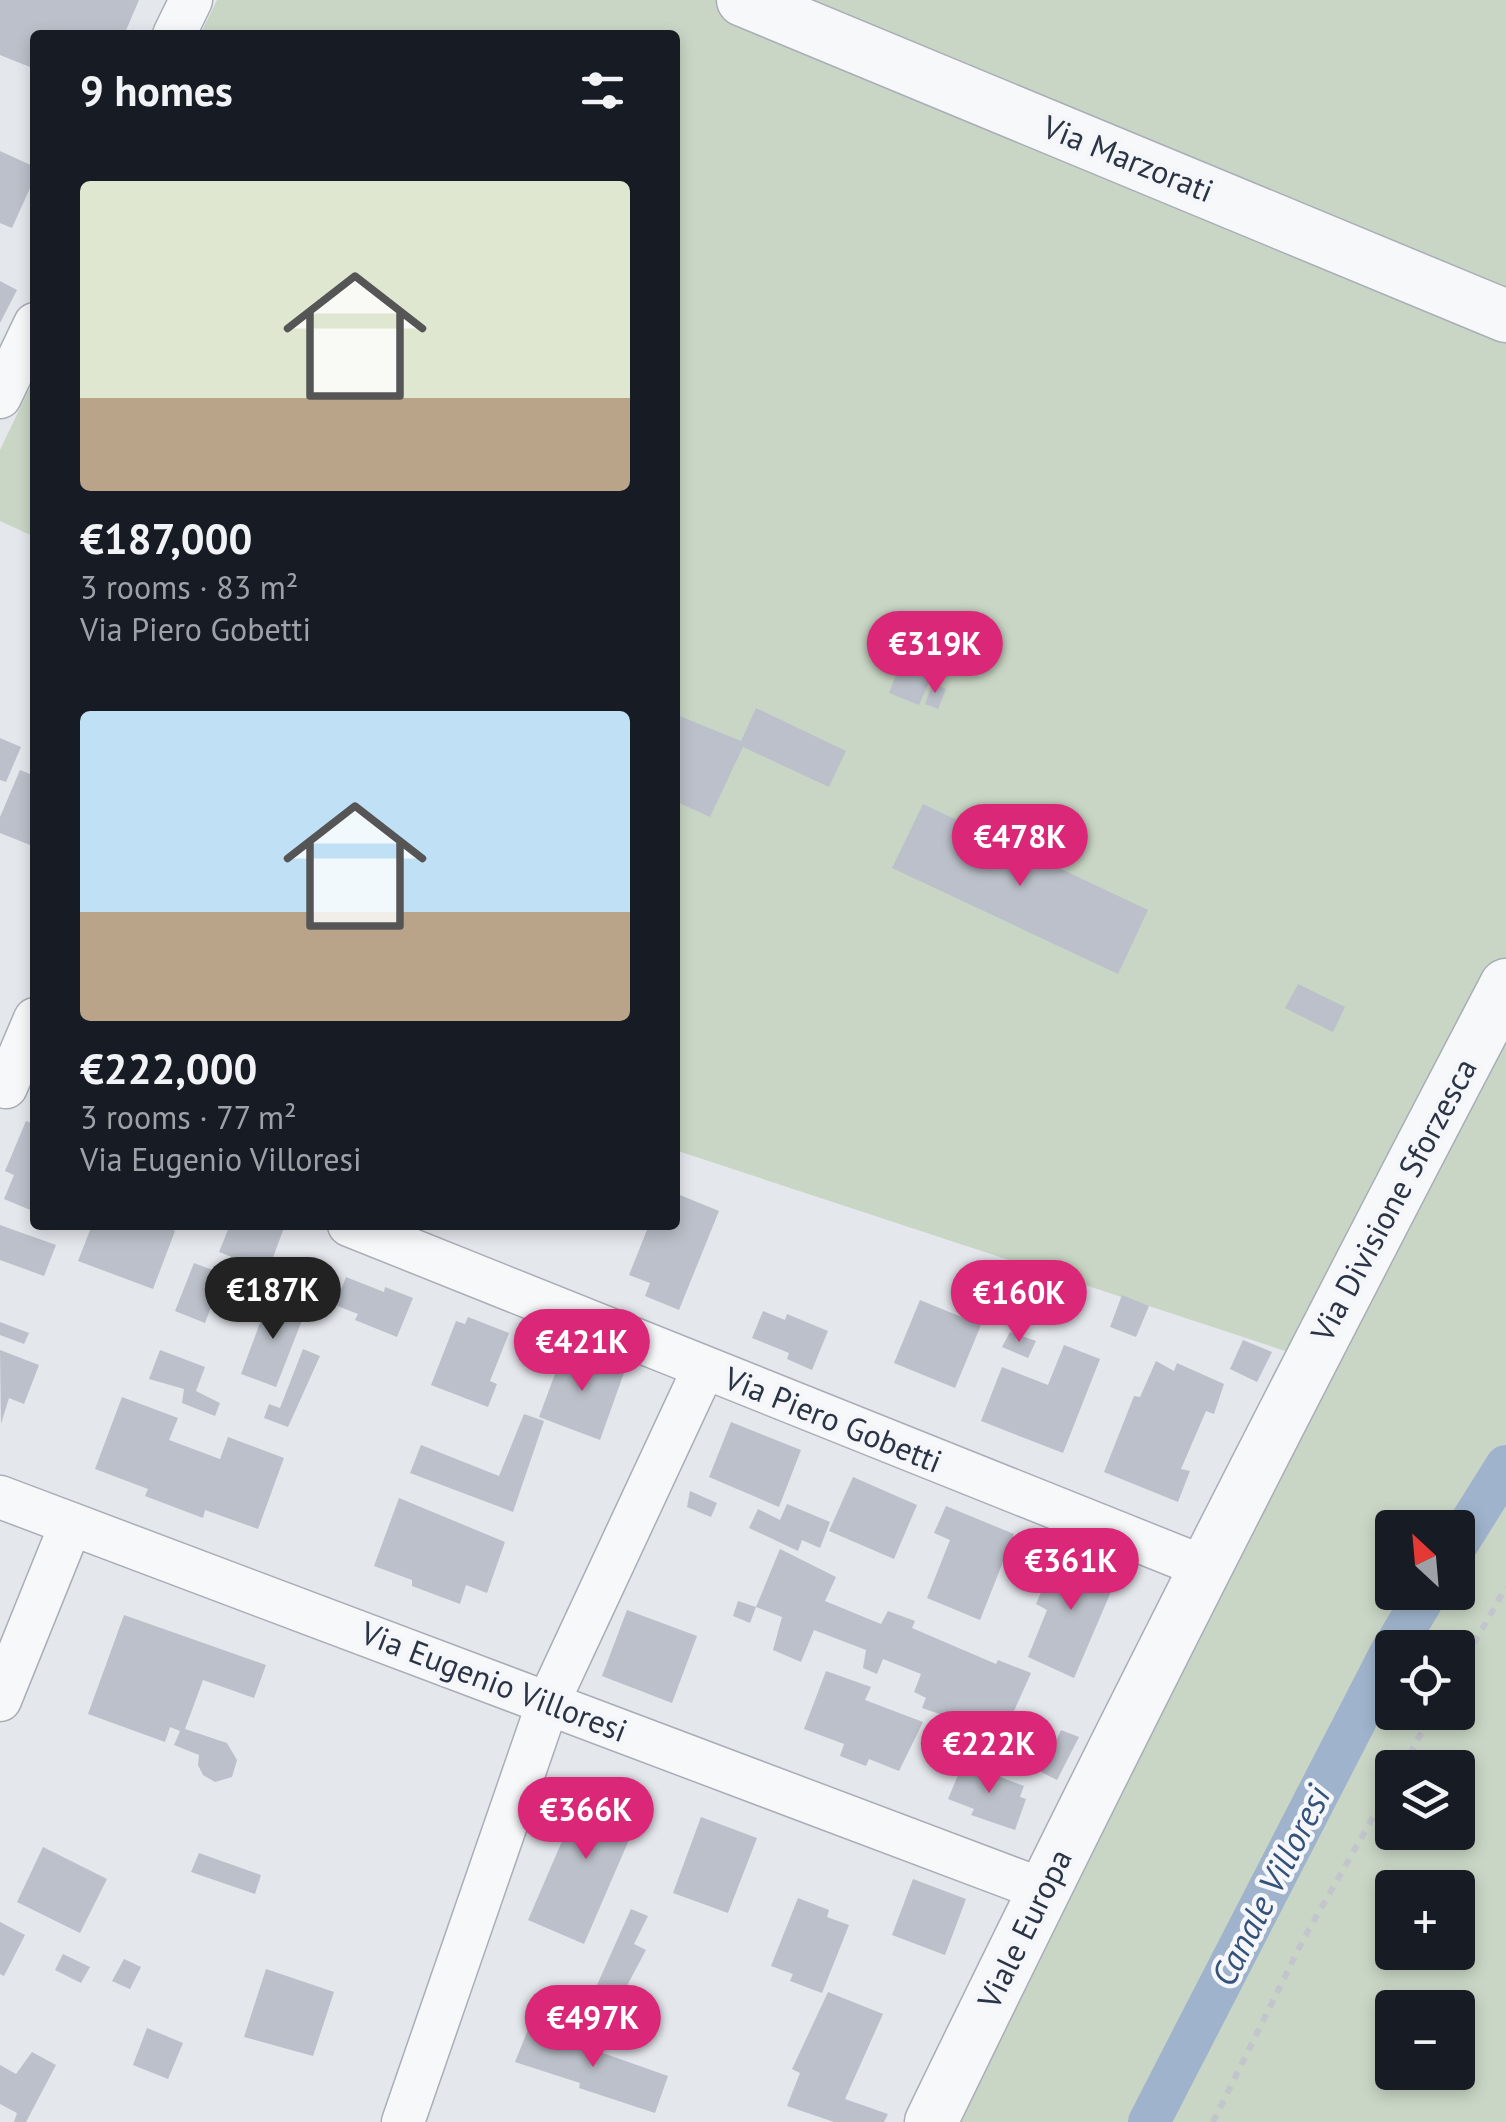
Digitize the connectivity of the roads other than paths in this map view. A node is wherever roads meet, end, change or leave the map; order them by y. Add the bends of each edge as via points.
1 (191, 0) edge
2 (746, 1) edge
3 (176, 30) edge
4 (1506, 316) edge
5 (30, 334) edge
6 (0, 397) edge
7 (1506, 985) edge
8 (30, 1036) edge
9 (14, 1090) edge
10 (361, 1230) edge
11 (1309, 1362) joint
12 (704, 1368) junction
13 (0, 1497) edge
14 (71, 1524) junction
15 (1206, 1568) junction
16 (0, 1700) edge
17 (548, 1702) junction
18 (1043, 1890) junction
19 (403, 2122) edge
20 (931, 2122) edge

1 - 3 street
2 - 4 street, Via Marzorati
5 - 6 street
7 - 11 street, Via Divisione Sforzesca
8 - 9 street
10 - 12 street, Via Piero Gobetti
11 - 15 street, Viale Europa
12 - 15 street, Via Piero Gobetti
12 - 17 street
13 - 14 street, Via Eugenio Villoresi
14 - 16 street
14 - 17 street, Via Eugenio Villoresi
15 - 18 street, Viale Europa
17 - 18 street, Via Eugenio Villoresi
17 - 19 street
18 - 20 street, Viale Europa

